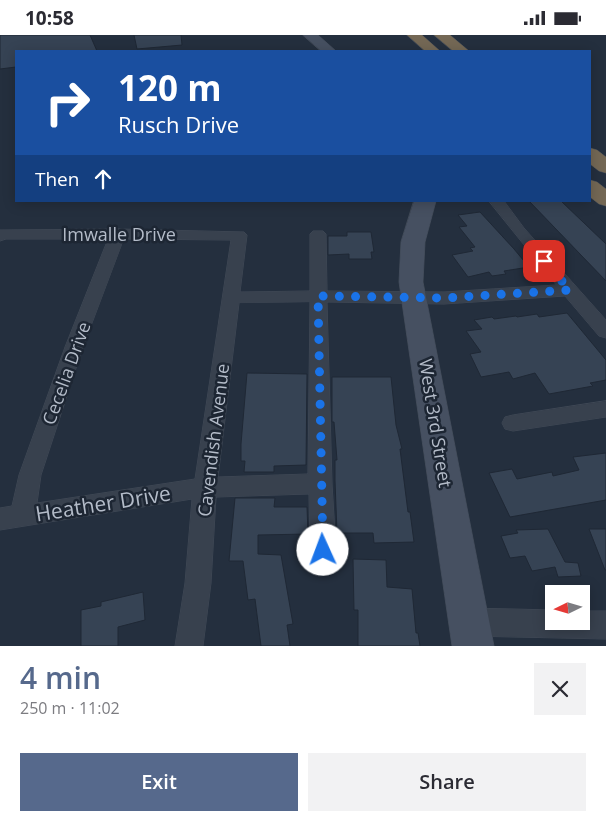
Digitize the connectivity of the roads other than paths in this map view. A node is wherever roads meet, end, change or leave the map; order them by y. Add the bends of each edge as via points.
1 (310, 35) edge
2 (414, 35) edge
3 (441, 35) edge
4 (328, 50) edge
5 (432, 50) edge
6 (461, 50) edge
7 (591, 155) edge
8 (606, 167) edge
9 (591, 188) edge
10 (606, 200) edge
11 (426, 202) edge
12 (497, 202) edge
13 (118, 234) junction
14 (318, 234) dead end
15 (239, 235) joint
16 (0, 236) edge
17 (570, 290) junction
18 (318, 296) junction
19 (231, 298) junction
20 (413, 298) junction
21 (606, 332) edge
22 (606, 409) edge
23 (513, 423) dead end
24 (320, 484) junction
25 (205, 487) junction
26 (11, 517) edge
27 (323, 550) dead end
28 (606, 625) edge
29 (471, 634) edge
30 (189, 646) edge

1 - 4 main road
2 - 5 highway
3 - 6 highway
7 - 8 highway
9 - 10 highway
11 - 20 main road, West 3rd Street via 411,252
12 - 17 street
13 - 15 street, Imwalle Drive
13 - 16 street, Imwalle Drive
13 - 26 street, Cecelia Drive via 74,347 30,475
14 - 18 street
15 - 19 street, Cavendish Avenue
17 - 20 street
17 - 21 street
18 - 19 street
18 - 20 street
18 - 24 street
19 - 25 street, Cavendish Avenue
20 - 29 main road, West 3rd Street
22 - 23 street
24 - 25 street, Heather Drive
24 - 27 street
25 - 26 street, Heather Drive
25 - 30 street, Cavendish Avenue via 198,583
28 - 29 street

